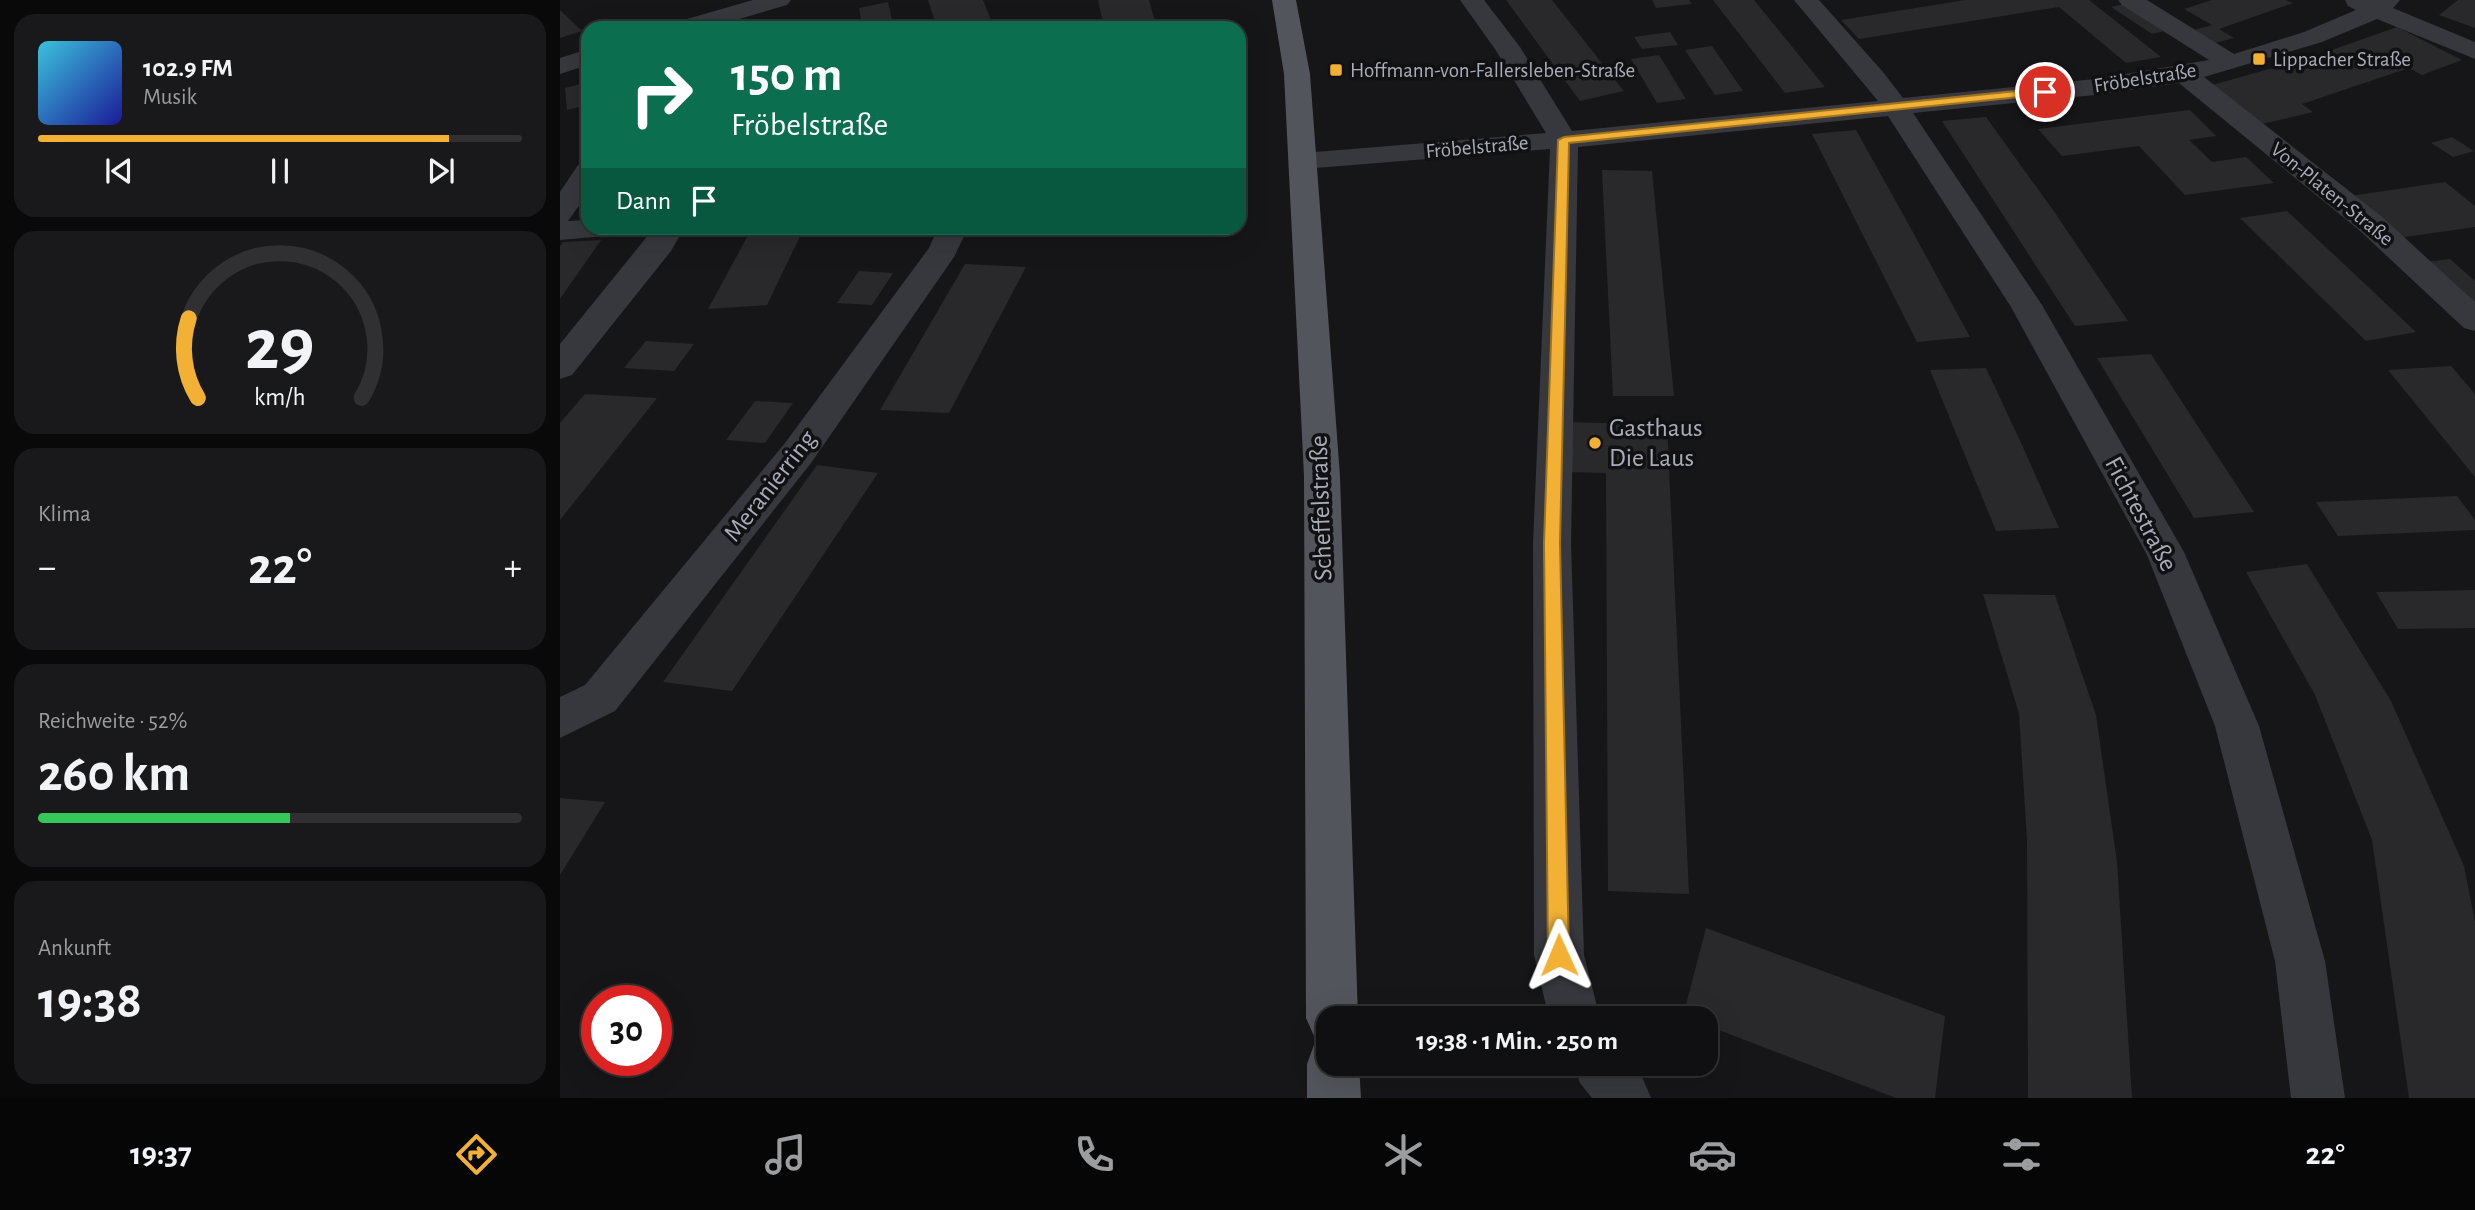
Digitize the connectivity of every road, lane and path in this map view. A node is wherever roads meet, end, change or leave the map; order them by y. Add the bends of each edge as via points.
1 (779, 0) edge
2 (1284, 0) edge
3 (1472, 0) edge
4 (1806, 0) edge
5 (2130, 0) edge
6 (2354, 0) edge
7 (2384, 5) edge
8 (709, 21) edge
9 (2475, 51) edge
10 (581, 59) edge
11 (2231, 63) junction
12 (560, 66) edge
13 (2184, 74) junction
14 (1897, 107) junction
15 (1564, 140) junction
16 (1303, 161) junction
17 (581, 182) edge
18 (560, 214) edge
19 (581, 230) edge
20 (560, 231) edge
21 (665, 235) edge
22 (950, 235) edge
23 (2475, 320) edge
24 (560, 367) edge
25 (560, 719) edge
26 (1332, 1006) edge
27 (1571, 1006) edge
28 (1333, 1076) edge
29 (1608, 1076) edge
30 (1334, 1098) edge
31 (1624, 1098) edge
32 (2318, 1098) edge

1 - 8 street
2 - 16 main road, Scheffelstraße via 1297,74
3 - 15 street
4 - 14 street, Fichtestraße
5 - 11 street
6 - 7 street
7 - 9 street
7 - 11 street, Fröbelstraße via 2312,37
10 - 12 street
11 - 13 street, Fröbelstraße
13 - 14 street, Fröbelstraße
13 - 23 street, Von-Platen-Straße via 2370,223
14 - 15 street, Fröbelstraße
14 - 32 street, Fichtestraße via 2026,305 2165,552 2237,726 2300,961
15 - 16 street, Fröbelstraße
15 - 27 street via 1552,543 1559,955
16 - 26 main road, Scheffelstraße via 1322,476
17 - 18 street
19 - 20 street
21 - 24 street
22 - 25 street, Meranierring via 798,453 600,698
28 - 30 main road
29 - 31 street

